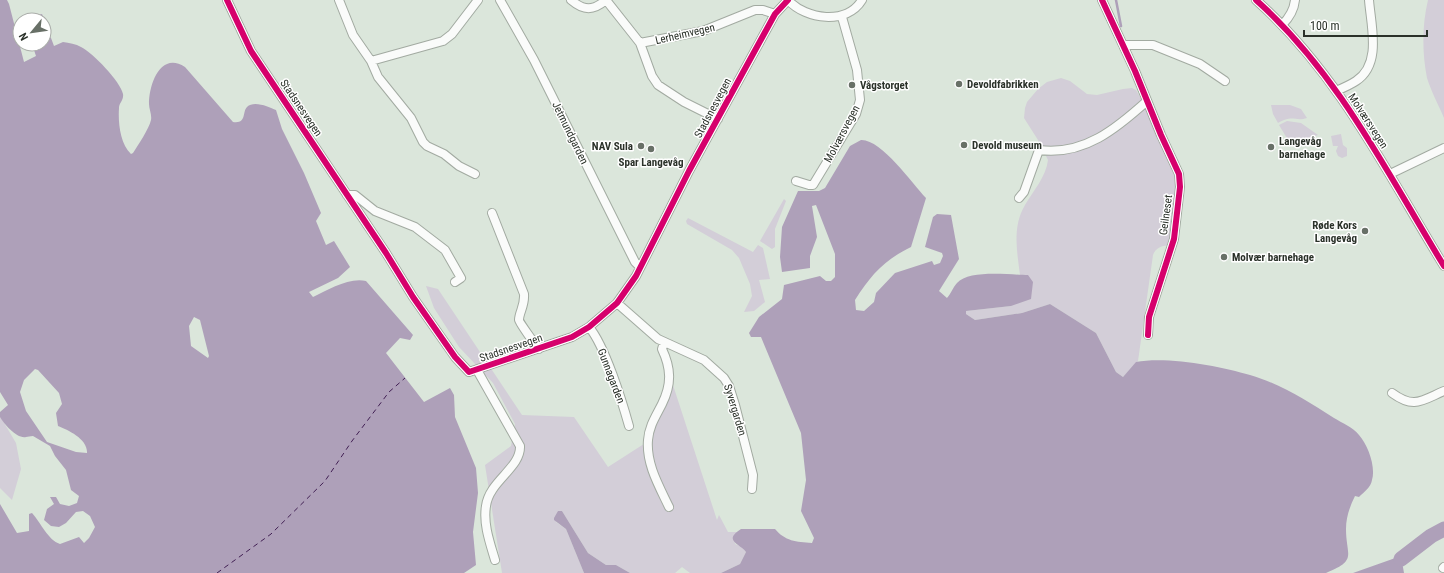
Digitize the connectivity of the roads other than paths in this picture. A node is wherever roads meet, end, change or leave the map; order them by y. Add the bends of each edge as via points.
1 (227, 0) edge
2 (339, 0) edge
3 (478, 0) edge
4 (500, 0) edge
5 (571, 0) edge
6 (606, 0) edge
7 (788, 0) edge
8 (862, 0) edge
9 (1102, 0) edge
10 (1256, 0) edge
11 (1295, 0) edge
12 (1369, 0) edge
13 (775, 14) junction
14 (842, 17) junction
15 (1282, 25) junction
16 (640, 43) junction
17 (1124, 45) junction
18 (371, 61) junction
19 (1225, 81) dead end
20 (1336, 91) junction
21 (1147, 100) junction
22 (718, 119) junction
23 (1444, 148) edge
24 (475, 174) dead end
25 (1390, 174) junction
26 (796, 181) dead end
27 (347, 195) junction
28 (1019, 198) dead end
29 (492, 213) dead end
30 (1444, 266) edge
31 (640, 267) junction
32 (455, 282) dead end
33 (617, 303) junction
34 (589, 327) junction
35 (1148, 335) dead end
36 (664, 342) junction
37 (539, 349) junction
38 (477, 370) junction
39 (1444, 391) edge
40 (1392, 393) dead end
41 (629, 426) dead end
42 (752, 489) dead end
43 (669, 507) dead end
44 (495, 560) dead end

1 - 27 street, Stadsnesvegen via 251,51
2 - 18 street via 353,35
3 - 18 street via 452,34 443,41
4 - 31 street, Jetmundgarden via 534,60 635,262
5 - 6 street via 585,9 595,9
6 - 16 street
7 - 13 street, Stadsnesvegen
7 - 14 street via 810,13
8 - 14 street
9 - 17 street, Geilneset
10 - 15 street, Molværsvegen
11 - 15 street via 1290,16
12 - 20 street via 1373,46 1371,62 1357,81
13 - 16 street, Lerheimvegen via 755,10 703,31
13 - 22 street, Stadsnesvegen
14 - 26 street, Molværsvegen via 857,70 860,100 856,114 813,185
15 - 20 street, Molværsvegen
16 - 22 street via 658,85
17 - 19 street via 1153,45 1200,64
17 - 21 street, Geilneset
18 - 24 street via 378,77 411,118 423,142
20 - 25 street, Molværsvegen
21 - 28 street via 1121,125 1095,141 1067,149 1039,150 1024,192
21 - 35 street, Geilneset via 1178,170 1180,187 1174,239 1149,317
22 - 31 street, Stadsnesvegen
23 - 25 street
25 - 30 street, Molværsvegen
27 - 32 street via 355,195 375,211 415,227 445,250 461,278
27 - 38 street, Stadsnesvegen via 413,297 456,357 469,372
29 - 37 street, Stadsnesvegen via 524,294 525,302 520,324
31 - 33 street, Stadsnesvegen
33 - 34 street, Stadsnesvegen
33 - 36 street, Syvergarden
34 - 37 street, Stadsnesvegen via 572,337
34 - 41 street, Gunnagarden via 603,352
36 - 42 street, Syvergarden via 704,360 715,368 729,386 752,475
36 - 43 street via 662,348 669,363 670,378 665,398 651,425 647,442 650,464
37 - 38 street, Stadsnesvegen
38 - 44 street, Stadsnesvegen via 520,446 518,457 495,484 486,501 486,527
39 - 40 street via 1413,403 1405,402

